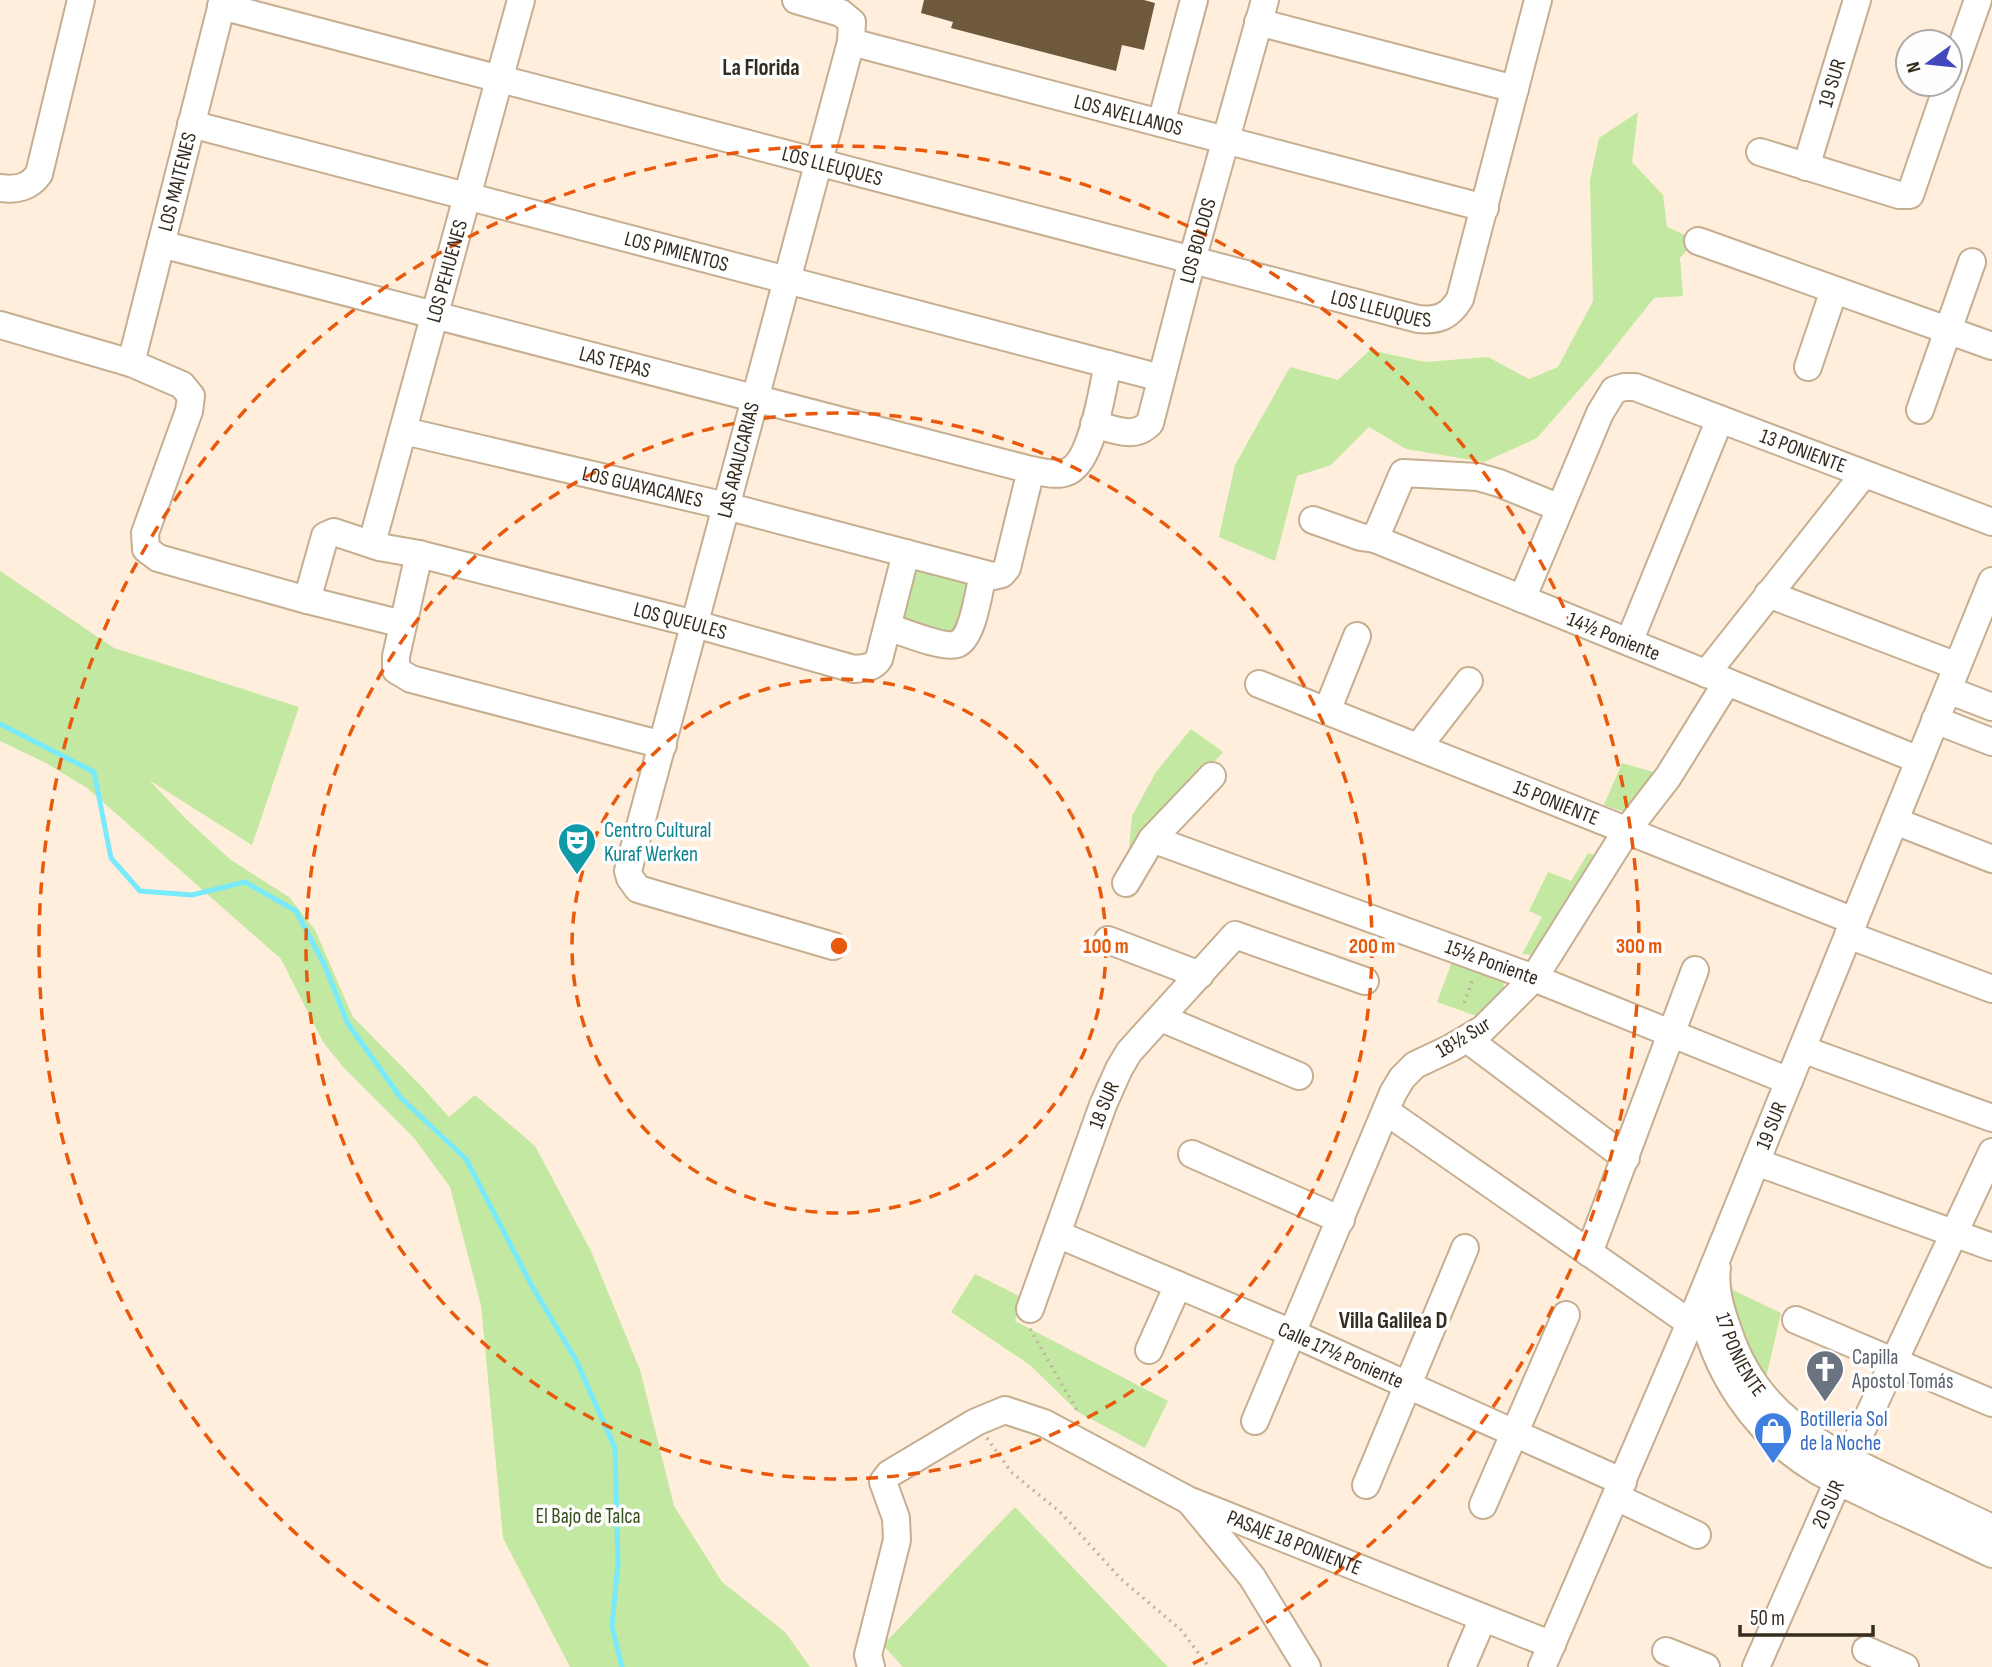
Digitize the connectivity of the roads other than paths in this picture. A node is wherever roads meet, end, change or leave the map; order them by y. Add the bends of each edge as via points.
1 (80, 0) edge
2 (521, 0) edge
3 (796, 0) edge
4 (1194, 0) edge
5 (1538, 0) edge
6 (1857, 0) edge
7 (1974, 1) edge
8 (222, 3) edge
9 (1262, 11) edge
10 (1964, 33) edge
11 (851, 42) junction
12 (500, 79) junction
13 (1515, 89) junction
14 (1943, 98) edge
15 (1161, 123) junction
16 (191, 124) junction
17 (1225, 140) junction
18 (1760, 152) dead end
19 (819, 162) junction
20 (1806, 167) junction
21 (13, 187) edge
22 (468, 196) junction
23 (1485, 208) junction
24 (1698, 241) dead end
25 (161, 244) junction
26 (1192, 260) junction
27 (1972, 262) dead end
28 (787, 280) junction
29 (1834, 290) junction
30 (436, 315) junction
31 (0, 325) edge
32 (1950, 330) junction
33 (1992, 346) edge
34 (131, 363) junction
35 (1108, 364) junction
36 (1808, 367) dead end
37 (1161, 378) junction
38 (754, 398) junction
39 (1920, 410) dead end
40 (1720, 419) junction
41 (1094, 424) junction
42 (404, 431) junction
43 (1031, 470) junction
44 (1864, 474) junction
45 (726, 506) junction
46 (1560, 508) junction
47 (1313, 520) dead end
48 (1992, 522) edge
49 (1375, 540) junction
50 (372, 543) junction
51 (906, 552) junction
52 (419, 554) junction
53 (992, 574) junction
54 (1992, 582) edge
55 (1768, 594) junction
56 (1522, 599) junction
57 (307, 600) junction
58 (403, 624) junction
59 (695, 624) junction
60 (888, 627) junction
61 (1357, 636) dead end
62 (1629, 642) junction
63 (1717, 678) junction
64 (1953, 678) junction
65 (1469, 681) dead end
66 (1259, 684) dead end
67 (1992, 707) edge
68 (1327, 711) junction
69 (1936, 720) junction
70 (1992, 742) edge
71 (663, 745) junction
72 (1418, 747) junction
73 (1919, 760) junction
74 (1212, 776) dead end
75 (1895, 821) junction
76 (1627, 830) junction
77 (1152, 839) junction
78 (1992, 859) edge
79 (1126, 883) dead end
80 (1851, 928) junction
81 (1108, 940) dead end
82 (833, 946) dead end
83 (1695, 970) dead end
84 (1200, 975) junction
85 (1534, 978) junction
86 (1365, 981) dead end
87 (1992, 989) edge
88 (1161, 1018) junction
89 (1673, 1034) junction
90 (1467, 1039) junction
91 (1802, 1049) junction
92 (1299, 1076) dead end
93 (1789, 1081) junction
94 (1387, 1112) junction
95 (1992, 1118) edge
96 (1992, 1152) edge
97 (1192, 1154) dead end
98 (1626, 1158) junction
99 (1756, 1161) junction
100 (1341, 1220) junction
101 (1057, 1234) junction
102 (1955, 1234) junction
103 (1992, 1247) edge
104 (1465, 1248) dead end
105 (1589, 1253) junction
106 (1718, 1256) junction
107 (1178, 1285) junction
108 (1695, 1311) junction
109 (1566, 1315) dead end
110 (1030, 1319) road end
111 (1796, 1320) dead end
112 (1292, 1333) junction
113 (1149, 1350) dead end
114 (1895, 1363) junction
115 (1407, 1384) junction
116 (1992, 1403) edge
117 (1255, 1421) dead end
118 (1514, 1432) junction
119 (1844, 1471) junction
120 (1366, 1485) dead end
121 (1620, 1489) junction
122 (1188, 1500) junction
123 (1483, 1505) dead end
124 (1992, 1528) edge
125 (1697, 1535) dead end
126 (1992, 1554) edge
127 (1483, 1618) junction
128 (1866, 1650) dead end
129 (1666, 1651) dead end
130 (1547, 1656) edge
131 (871, 1667) edge
132 (1307, 1667) edge
133 (1462, 1667) edge
134 (1706, 1667) edge
135 (1756, 1667) edge
136 (1905, 1667) edge

1 - 21 street via 38,174 33,182
2 - 12 street, LOS PEHUENES
3 - 11 street via 841,13 852,22
4 - 15 street
5 - 13 street
6 - 20 street, 19 SUR
7 - 10 street
8 - 12 street, LOS LLEUQUES
8 - 16 street, LOS MAITENES
9 - 13 street
9 - 17 street, LOS BOLDOS
11 - 15 street, LOS AVELLANOS
11 - 19 street, LAS ARAUCARIAS
12 - 19 street, LOS LLEUQUES
12 - 22 street, LOS PEHUENES
13 - 23 street
14 - 20 street via 1910,195
15 - 17 street, LOS AVELLANOS
16 - 22 street, LOS PIMIENTOS
16 - 25 street, LOS MAITENES
17 - 23 street, LOS AVELLANOS
17 - 26 street, LOS BOLDOS
18 - 20 street
19 - 26 street, LOS LLEUQUES
19 - 28 street, LAS ARAUCARIAS
22 - 28 street, LOS PIMIENTOS
22 - 30 street, LOS PEHUENES
23 - 26 street, LOS LLEUQUES via 1460,299 1453,311 1432,320
24 - 29 street
25 - 30 street, LAS TEPAS
25 - 34 street, LOS MAITENES
26 - 37 street, LOS BOLDOS
27 - 32 street
28 - 35 street, LOS PIMIENTOS
28 - 38 street, LAS ARAUCARIAS
29 - 32 street
29 - 36 street
30 - 38 street, LAS TEPAS
30 - 42 street, LOS PEHUENES
31 - 34 street
32 - 33 street
32 - 39 street
34 - 57 street via 182,385 191,396 190,411 145,533 146,549 158,558
35 - 37 street, LOS PIMIENTOS
35 - 41 street
37 - 41 street, LOS BOLDOS via 1150,423 1143,430 1129,433
38 - 43 street, LAS TEPAS
38 - 45 street, LAS ARAUCARIAS
40 - 44 street, 13 PONIENTE
40 - 46 street, 13 PONIENTE via 1635,387 1615,390 1600,413
40 - 62 street
41 - 43 street, LAS TEPAS via 1083,457 1069,471
42 - 45 street, LOS GUAYACANES
42 - 50 street, LOS PEHUENES
43 - 53 street via 1007,568
44 - 48 street, 13 PONIENTE
44 - 55 street, 18½ Sur
45 - 51 street, LOS GUAYACANES
45 - 59 street, LAS ARAUCARIAS
46 - 49 street via 1478,477 1403,473
46 - 56 street
47 - 49 street, 14½ Poniente
49 - 56 street, 14½ Poniente
50 - 52 street, LOS QUEULES
50 - 57 street, LOS QUEULES via 334,532 326,536
51 - 53 street, LOS GUAYACANES
51 - 60 street, LOS QUEULES
52 - 58 street
52 - 59 street, LOS QUEULES
53 - 60 street via 968,635 958,644 946,645
54 - 64 street, 19 SUR
55 - 63 street, 18½ Sur
55 - 64 street
56 - 62 street, 14½ Poniente
57 - 58 street
58 - 71 street via 396,670 411,679
59 - 60 street, LOS QUEULES via 854,669 876,664
59 - 71 street, LAS ARAUCARIAS
61 - 68 street
62 - 63 street, 14½ Poniente
63 - 73 street, 14½ Poniente
63 - 76 street, 18½ Sur via 1668,777
64 - 67 street
64 - 69 street, 19 SUR
65 - 72 street
66 - 68 street, 15 PONIENTE
68 - 72 street, 15 PONIENTE
69 - 70 street
69 - 73 street, 19 SUR
71 - 82 street, LAS ARAUCARIAS via 628,865 638,889
72 - 76 street, 15 PONIENTE
73 - 75 street, 19 SUR
74 - 77 street
75 - 78 street
75 - 80 street, 19 SUR
76 - 80 street, 15 PONIENTE
76 - 85 street, 18½ Sur
77 - 79 street
77 - 85 street, 15½ Poniente
80 - 87 street, 15 PONIENTE
80 - 91 street, 19 SUR
81 - 84 street
83 - 89 street
84 - 86 street, 18 SUR via 1235,935
84 - 88 street, 18 SUR
85 - 89 street, 15½ Poniente
85 - 90 street, 18½ Sur
88 - 92 street
88 - 101 street, 18 SUR via 1119,1069
89 - 93 street, 15½ Poniente
89 - 98 street
90 - 94 street, 18½ Sur via 1415,1065 1397,1086
90 - 98 street
91 - 93 street, 19 SUR
91 - 95 street
93 - 99 street, 19 SUR
94 - 100 street, 18½ Sur
94 - 105 street, 17 PONIENTE
96 - 102 street, 20 SUR
97 - 100 street
98 - 105 street
99 - 102 street
99 - 106 street, 19 SUR
100 - 112 street, 18½ Sur
101 - 107 street, Calle 17½ Poniente
101 - 110 street, 18 SUR
102 - 103 street
102 - 114 street, 20 SUR
104 - 115 street
105 - 108 street, 17 PONIENTE
106 - 108 street, 19 SUR
106 - 119 street, 17 PONIENTE via 1716,1277 1723,1317 1748,1374 1789,1423 1824,1447
107 - 112 street, Calle 17½ Poniente
107 - 113 street
108 - 119 street, 17 PONIENTE via 1703,1319 1721,1366 1763,1427 1789,1451
108 - 121 street, 19 SUR
109 - 118 street
111 - 114 street
112 - 115 street, Calle 17½ Poniente
112 - 117 street, 18½ Sur
114 - 116 street
114 - 119 street, 20 SUR
115 - 118 street, Calle 17½ Poniente
115 - 120 street
118 - 121 street, Calle 17½ Poniente
118 - 123 street
119 - 124 street, 17 PONIENTE
119 - 126 street, 17 PONIENTE
119 - 135 street, 20 SUR
121 - 125 street, Calle 17½ Poniente
121 - 130 street, 19 SUR
122 - 127 street, PASAJE 18 PONIENTE
122 - 131 street, PASAJE 18 PONIENTE via 1044,1423 1005,1409 976,1422 883,1482 896,1518 897,1540 868,1656
122 - 132 street via 1252,1577
127 - 130 street, PASAJE 18 PONIENTE
127 - 133 street
128 - 136 street
129 - 134 street

